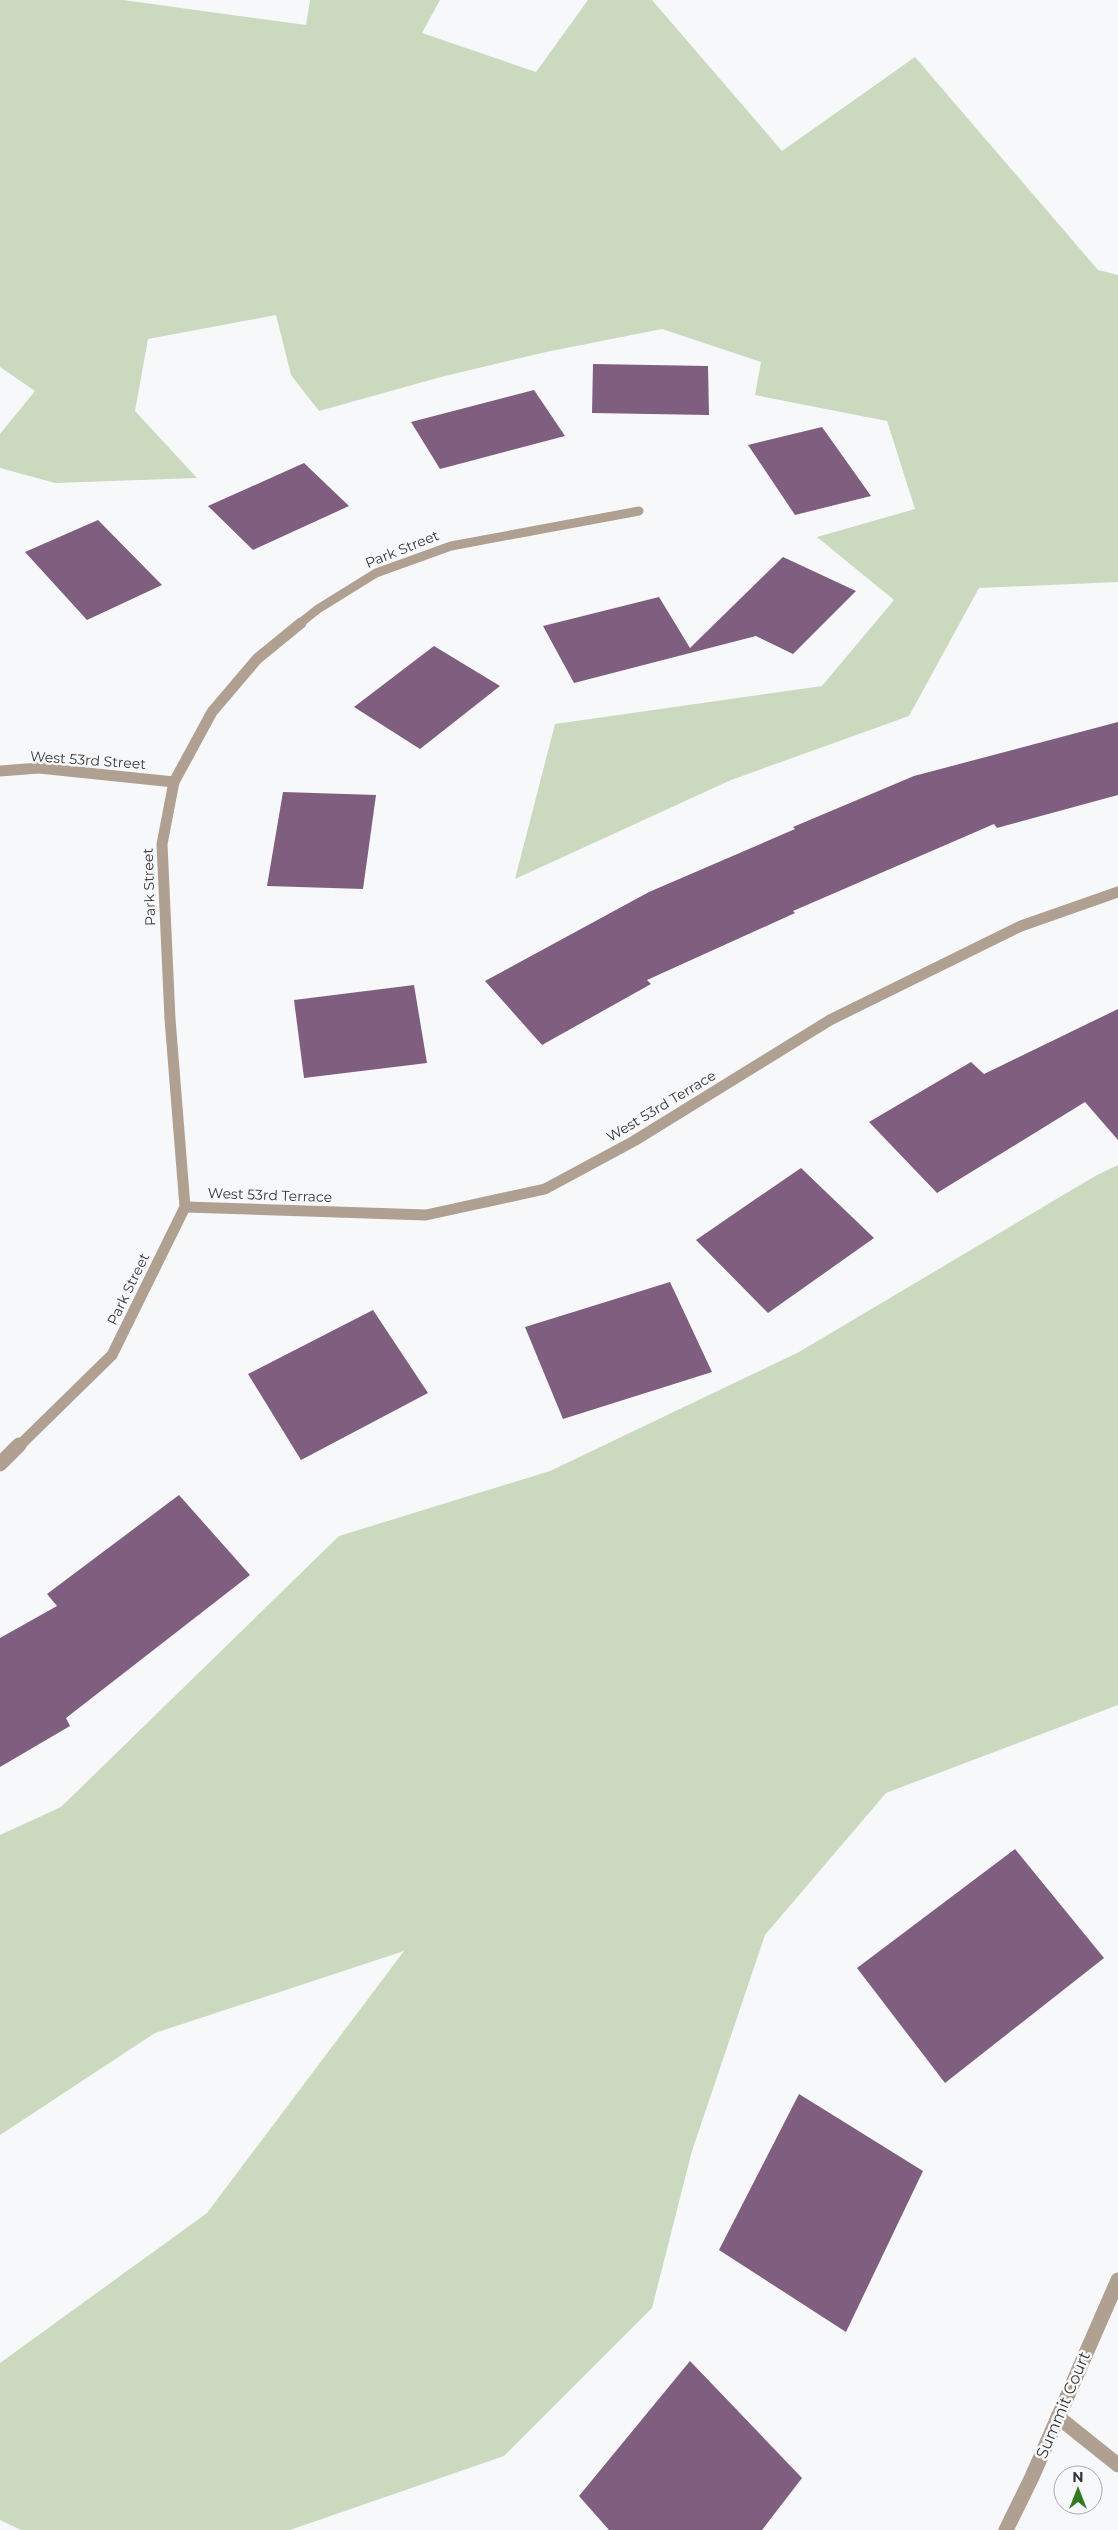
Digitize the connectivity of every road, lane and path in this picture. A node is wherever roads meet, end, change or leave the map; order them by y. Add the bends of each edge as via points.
1 (639, 510) dead end
2 (0, 771) edge
3 (174, 782) junction
4 (1118, 892) edge
5 (185, 1207) junction
6 (0, 1464) edge
7 (1118, 2280) edge
8 (1058, 2417) junction
9 (1118, 2465) edge
10 (1006, 2530) edge

1 - 3 street, Park Street via 451,546 376,574 318,609 256,659 212,712
2 - 3 street, West 53rd Street via 39,768
3 - 5 street, Park Street via 162,844 170,1019
4 - 5 street, West 53rd Terrace via 1021,926 830,1020 634,1141 545,1190 426,1215
5 - 6 street, Park Street via 112,1355
7 - 8 street, Summit Court
8 - 9 street
8 - 10 street, Summit Court

